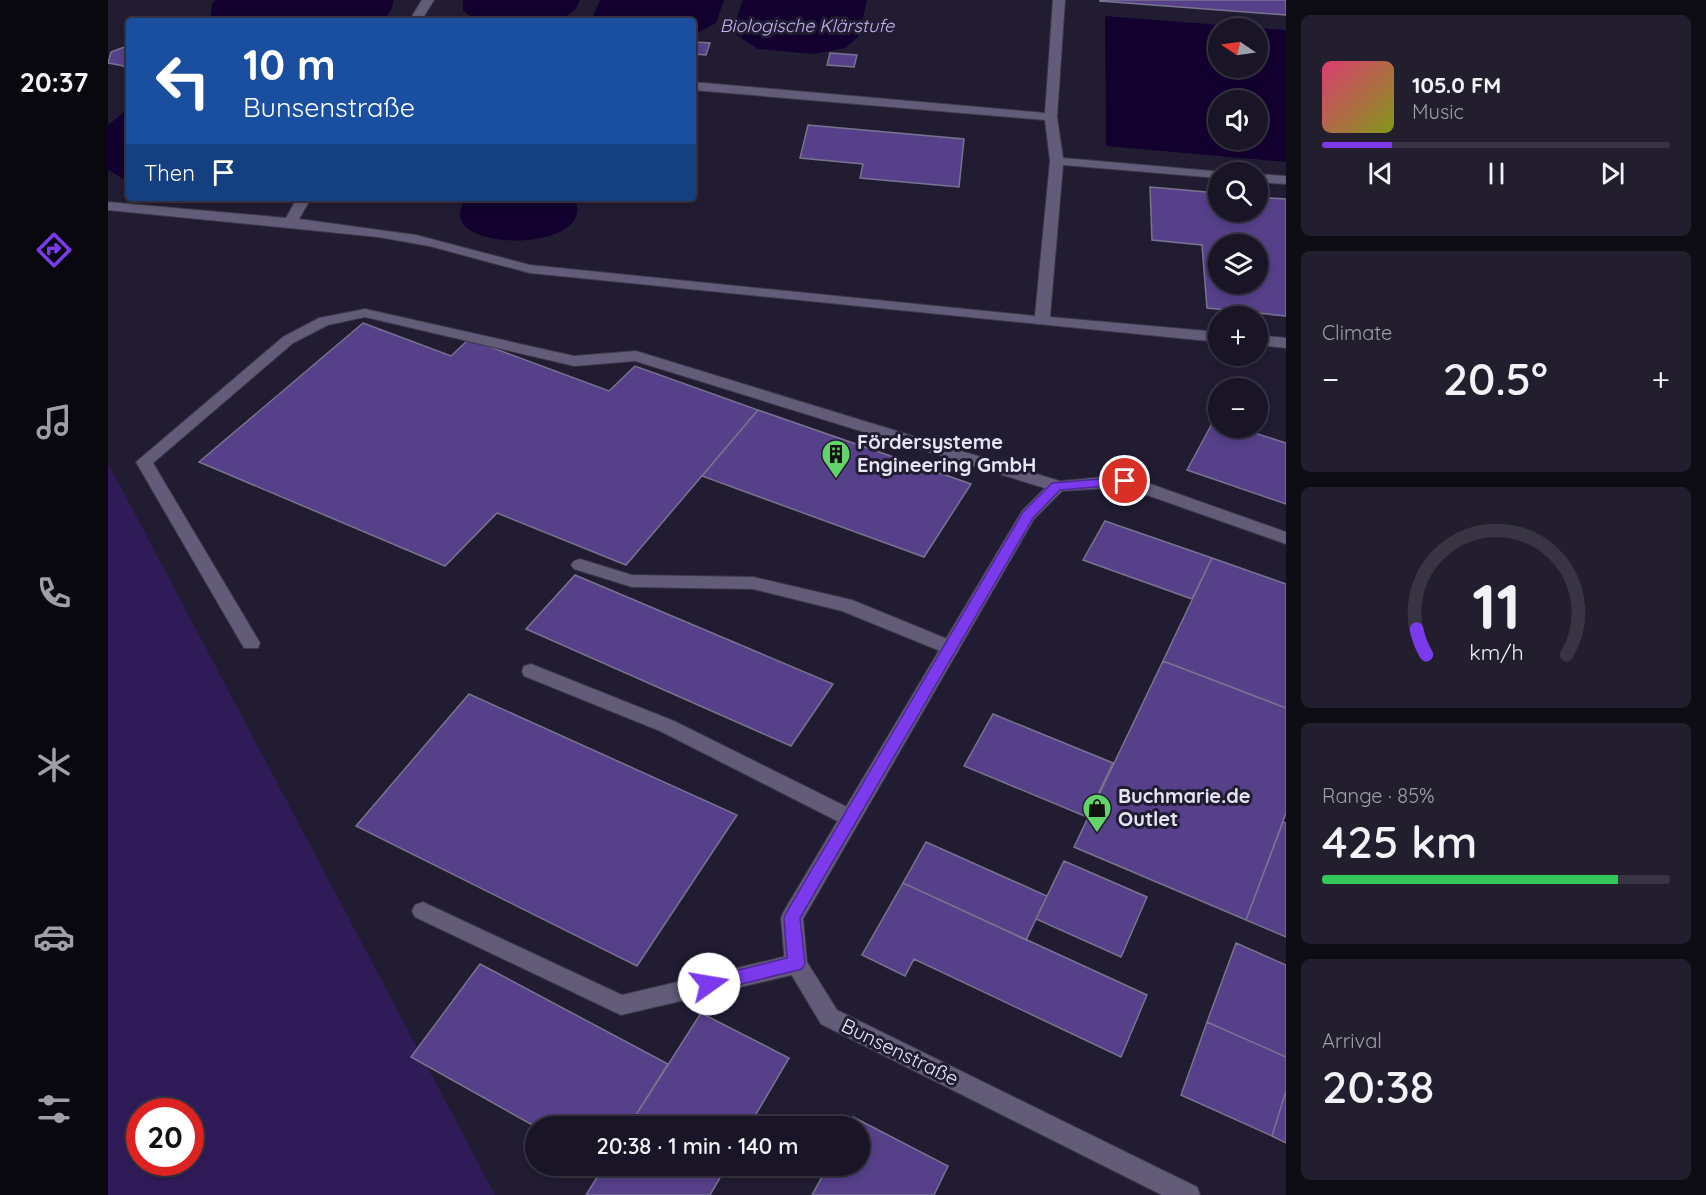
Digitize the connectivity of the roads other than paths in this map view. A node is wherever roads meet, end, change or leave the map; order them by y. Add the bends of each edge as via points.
1 (428, 0) edge
2 (1059, 0) edge
3 (417, 18) edge
4 (696, 86) edge
5 (1051, 117) junction
6 (1057, 161) junction
7 (1208, 173) edge
8 (1268, 179) edge
9 (1286, 180) edge
10 (302, 201) edge
11 (108, 206) edge
12 (289, 224) junction
13 (1042, 321) junction
14 (1208, 336) edge
15 (1268, 341) edge
16 (1286, 343) edge
17 (1057, 486) junction
18 (1286, 537) edge
19 (580, 565) dead end
20 (251, 643) dead end
21 (950, 648) junction
22 (531, 671) dead end
23 (850, 818) junction
24 (423, 911) dead end
25 (796, 963) junction
26 (1188, 1195) edge

1 - 3 street
2 - 5 street
4 - 5 street
5 - 6 street
6 - 7 street
6 - 13 street
8 - 9 street
10 - 12 street
11 - 12 street
12 - 13 street via 418,240 501,264 530,268
13 - 14 street
15 - 16 street
17 - 18 street via 1125,481
17 - 20 street via 636,356 574,361 365,313 324,321 288,340 144,462
17 - 21 street, Bunsenstraße via 1028,515
19 - 21 street via 632,581 753,583 846,605
21 - 23 street, Bunsenstraße
22 - 23 street via 668,726
23 - 25 street, Bunsenstraße via 792,918
24 - 25 street via 621,1005
25 - 26 street, Bunsenstraße via 829,1017

